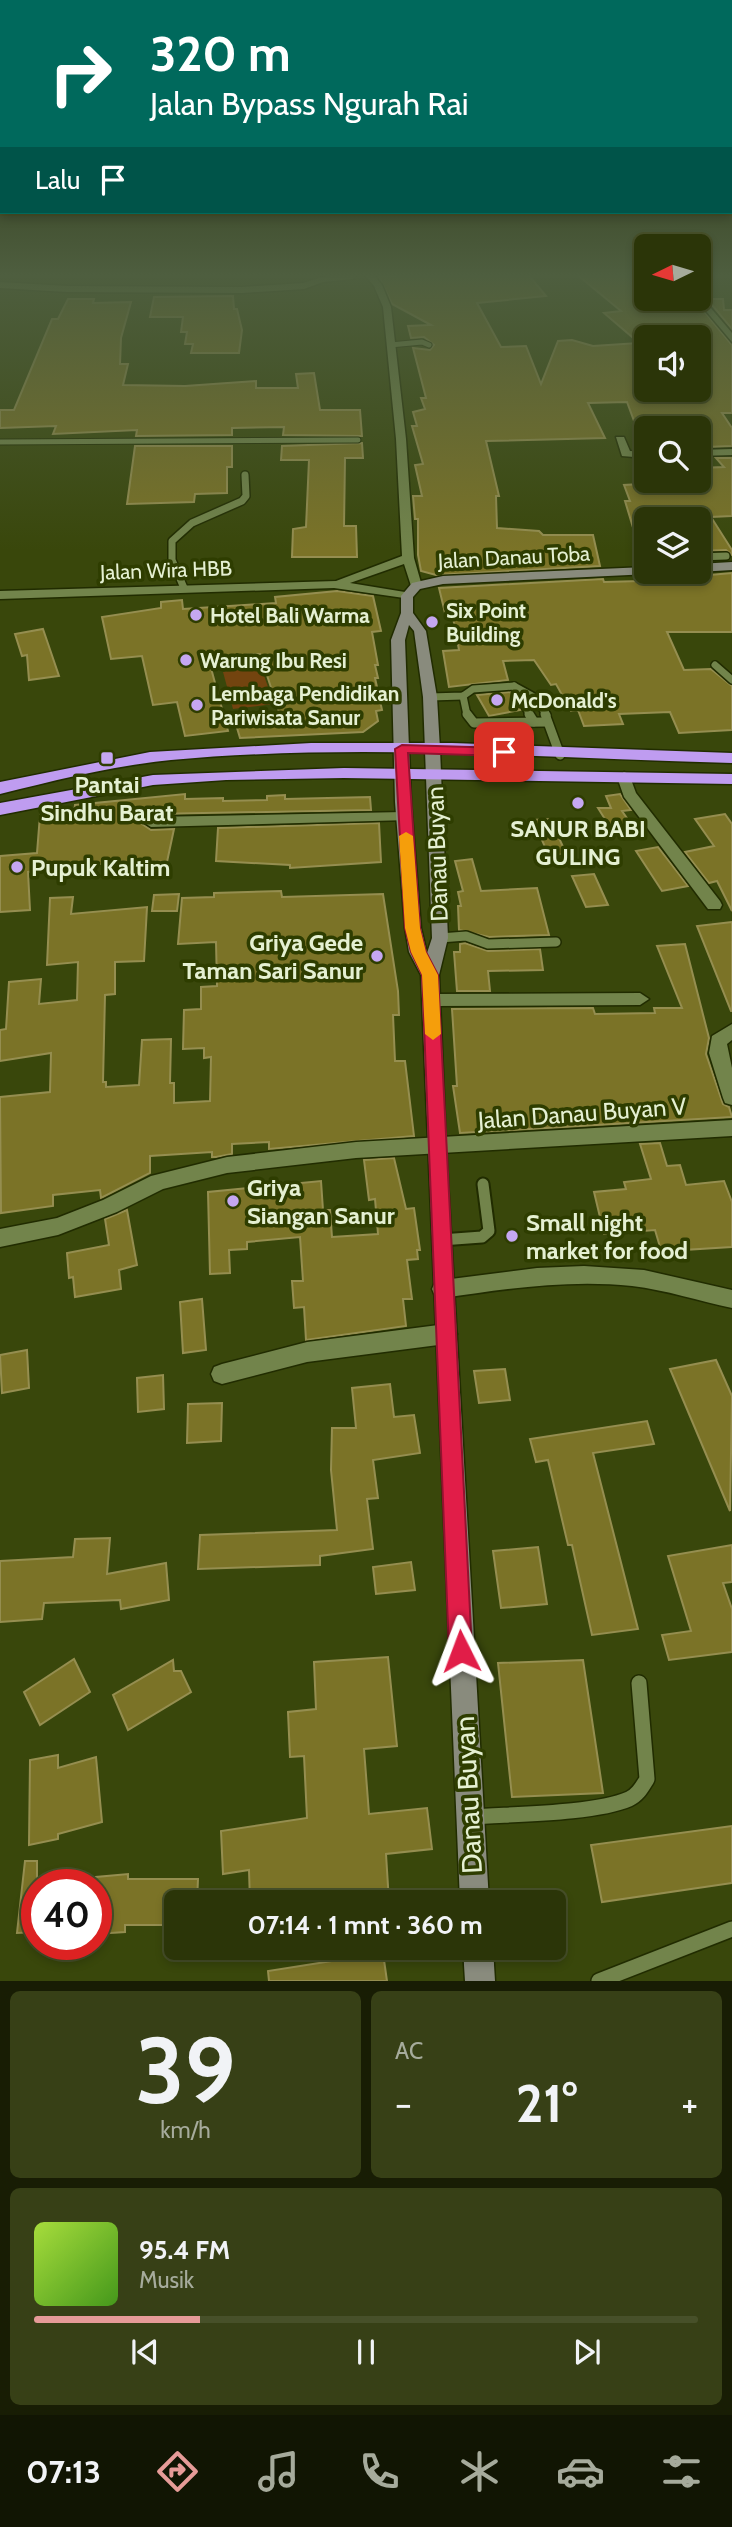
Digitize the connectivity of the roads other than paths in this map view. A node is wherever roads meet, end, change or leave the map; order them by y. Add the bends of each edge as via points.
1 (392, 365) edge
2 (620, 439) dead end
3 (358, 440) dead end
4 (0, 442) edge
5 (732, 452) edge
6 (711, 453) edge
7 (634, 454) edge
8 (245, 475) dead end
9 (408, 558) junction
10 (711, 559) edge
11 (729, 561) edge
12 (711, 565) edge
13 (634, 572) edge
14 (334, 584) junction
15 (416, 586) junction
16 (184, 588) junction
17 (0, 595) edge
18 (407, 596) junction
19 (407, 613) junction
20 (715, 665) dead end
21 (732, 680) edge
22 (514, 686) junction
23 (463, 696) junction
24 (430, 697) junction
25 (534, 722) junction
26 (546, 722) junction
27 (519, 723) junction
28 (402, 749) junction
29 (433, 749) junction
30 (522, 752) junction
31 (560, 754) junction
32 (732, 758) edge
33 (402, 774) junction
34 (434, 774) junction
35 (624, 777) junction
36 (732, 779) edge
37 (0, 788) edge
38 (0, 809) edge
39 (404, 817) junction
40 (151, 822) dead end
41 (713, 905) dead end
42 (440, 938) junction
43 (556, 942) dead end
44 (430, 975) junction
45 (432, 999) junction
46 (640, 999) dead end
47 (732, 1031) edge
48 (732, 1098) edge
49 (732, 1128) edge
50 (436, 1146) junction
51 (483, 1184) dead end
52 (0, 1238) edge
53 (440, 1240) junction
54 (443, 1289) junction
55 (732, 1299) edge
56 (446, 1334) junction
57 (222, 1374) dead end
58 (639, 1683) dead end
59 (468, 1817) junction
60 (473, 1890) edge
61 (732, 1928) edge
62 (479, 1960) edge
63 (480, 1981) edge
64 (599, 1981) edge

1 - 9 street
2 - 7 street via 626,454
3 - 4 lane
5 - 6 street
8 - 16 lane via 242,501 192,523 172,541 172,560
9 - 14 street, Jalan Wira HBB
9 - 15 street
10 - 11 lane
11 - 12 street
13 - 15 street, Jalan Danau Toba via 443,580
14 - 16 street, Jalan Wira HBB
14 - 18 street, Jalan Wira HBB
15 - 18 street, Jalan Danau Toba
16 - 17 street, Jalan Wira HBB
18 - 19 street
19 - 24 street via 419,631
19 - 28 street via 398,640
20 - 21 lane
22 - 23 lane via 473,689
22 - 25 lane
22 - 26 lane via 534,697 549,720
23 - 24 lane
23 - 27 lane via 468,719 474,723
24 - 29 street
25 - 26 lane
25 - 27 lane
26 - 31 lane
27 - 30 lane
28 - 29 highway
28 - 33 street
28 - 37 highway via 170,755
29 - 30 highway
29 - 34 street
30 - 31 highway
31 - 32 highway
33 - 34 highway
33 - 38 highway via 196,776
33 - 39 street, Danau Buyan
34 - 35 highway
34 - 42 street, Danau Buyan
35 - 36 highway
35 - 41 street via 629,794
39 - 40 street
39 - 44 street, Danau Buyan via 413,928
42 - 43 lane via 466,936 488,944
42 - 44 street, Danau Buyan
44 - 45 street, Danau Buyan
45 - 46 street
45 - 50 street, Danau Buyan
47 - 48 street via 718,1041 718,1053
49 - 50 street, Jalan Danau Buyan V
50 - 52 street, Jalan Danau Buyan V via 227,1165 158,1182 58,1226
50 - 53 street, Danau Buyan
51 - 53 lane via 489,1231 482,1237
53 - 54 street, Danau Buyan
54 - 55 street via 602,1276
54 - 56 street, Danau Buyan
56 - 57 street via 307,1352
56 - 59 street, Danau Buyan
58 - 59 lane via 648,1779 639,1792 629,1799 578,1809
59 - 60 street, Danau Buyan
61 - 64 lane
62 - 63 street

